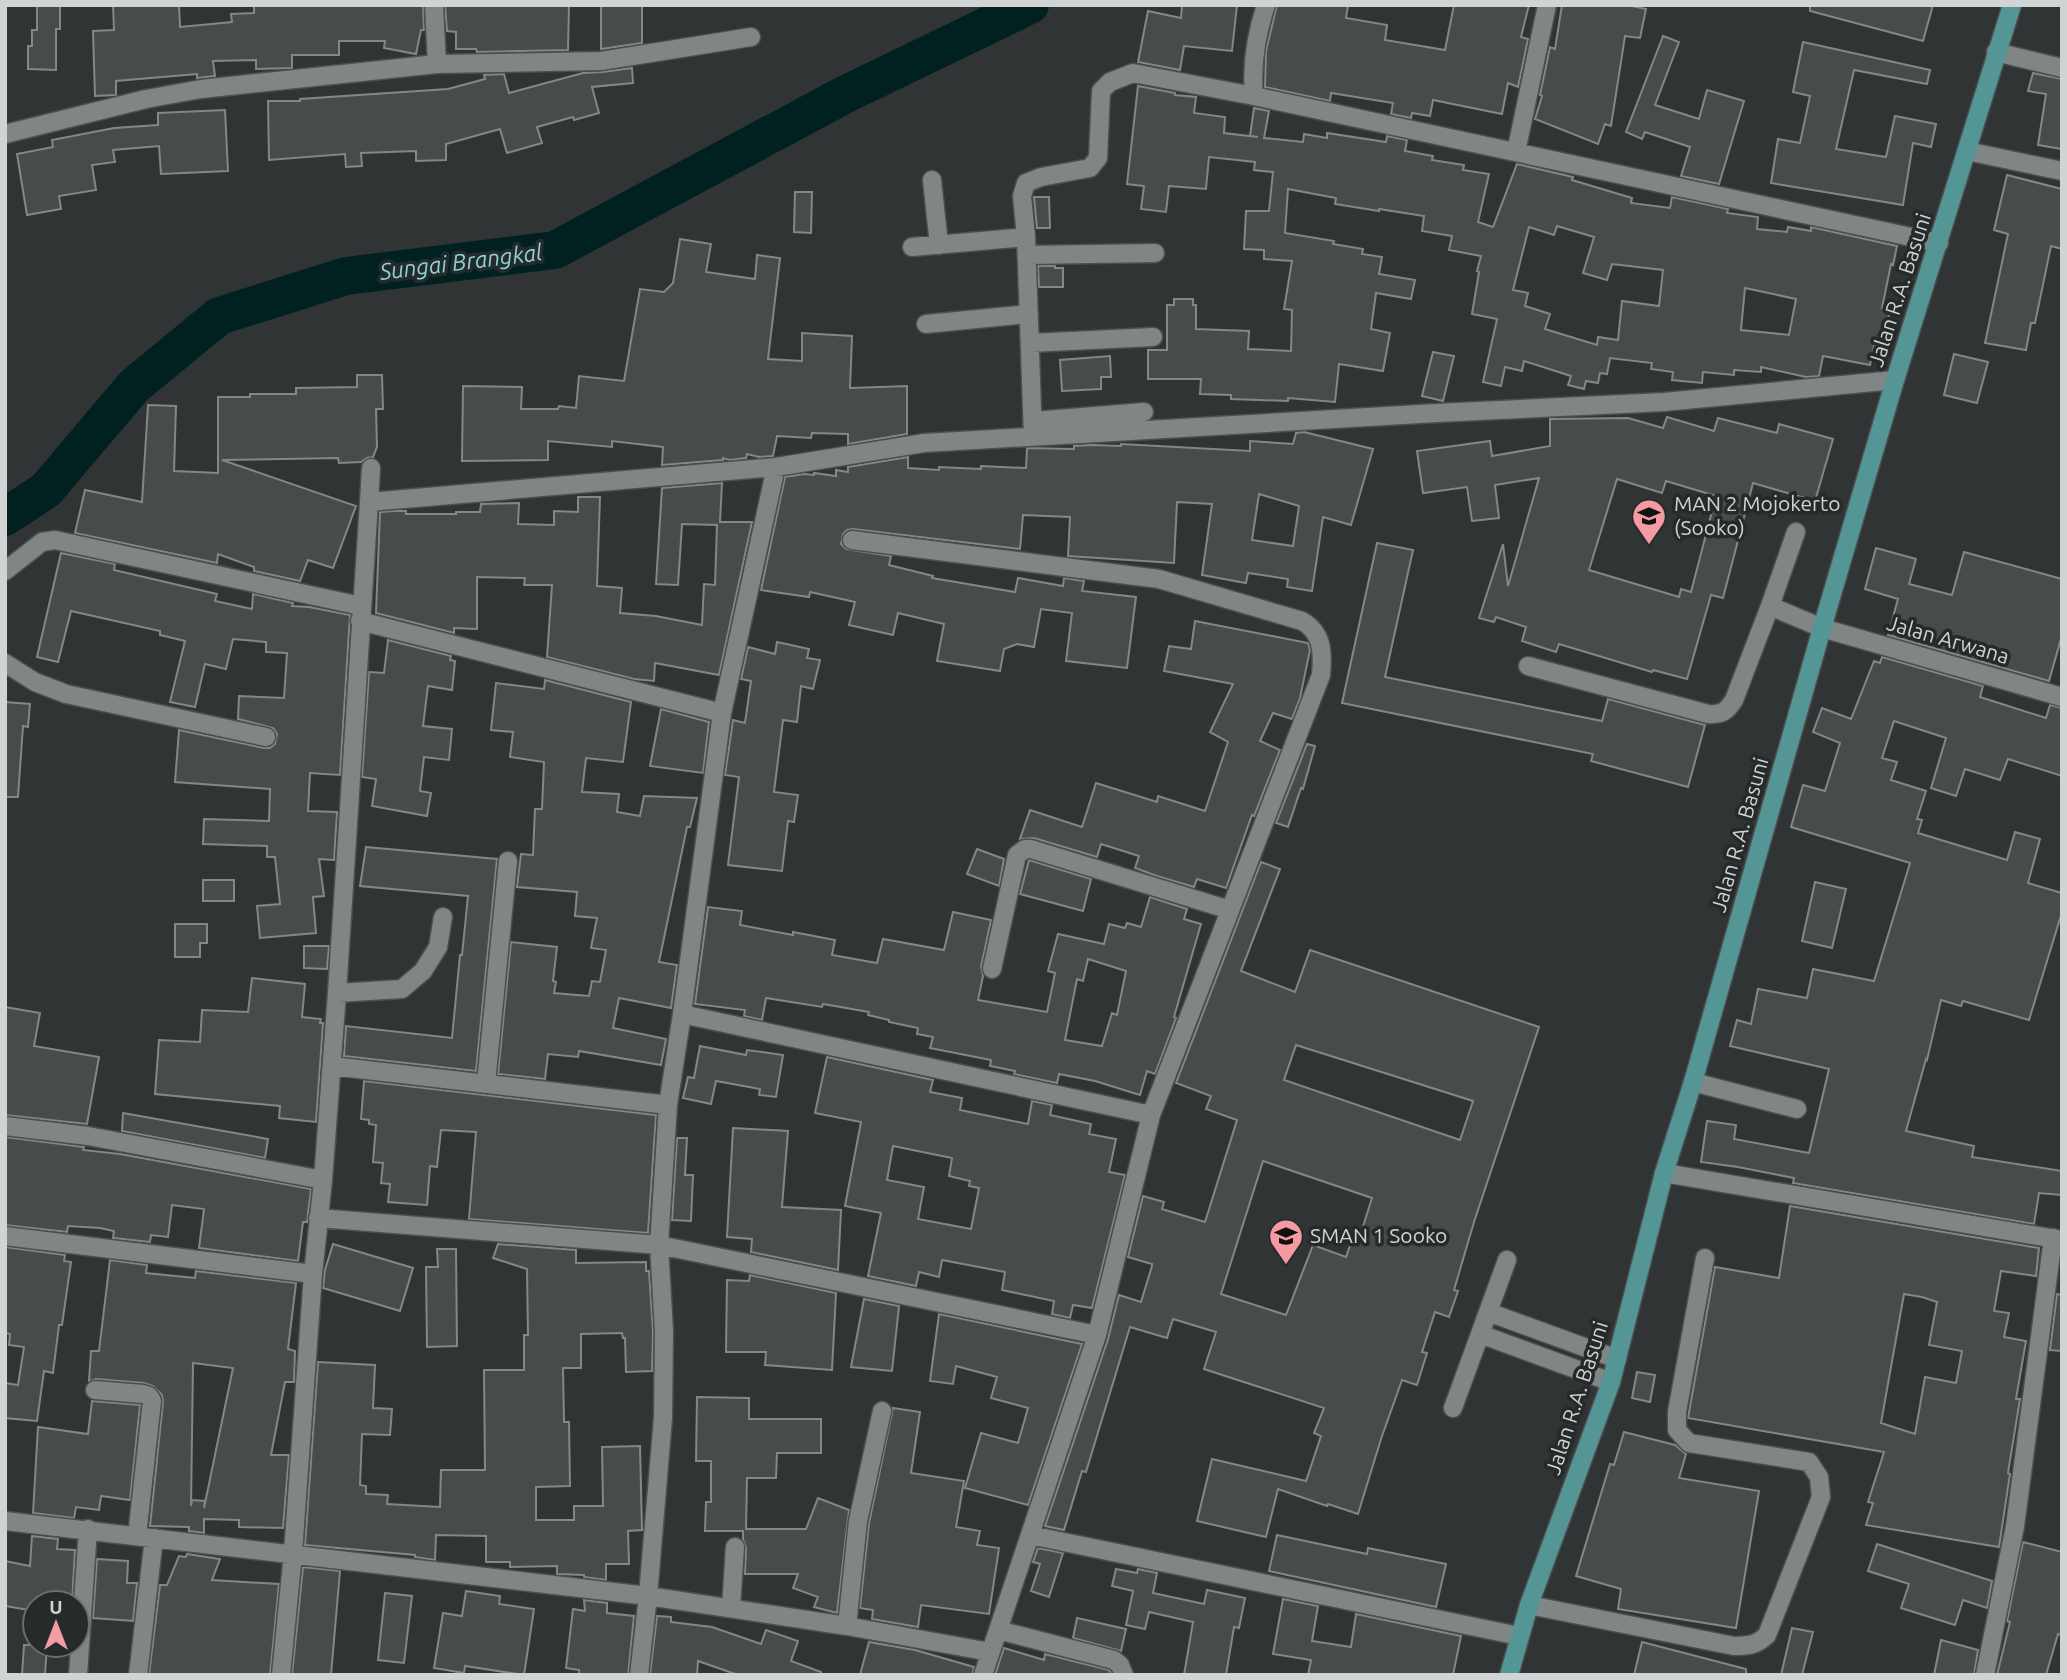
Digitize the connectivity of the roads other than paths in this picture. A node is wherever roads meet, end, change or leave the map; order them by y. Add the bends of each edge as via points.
1 (434, 5) edge
2 (1266, 5) edge
3 (1547, 5) edge
4 (2012, 5) edge
5 (751, 37) dead end
6 (1996, 52) junction
7 (437, 64) junction
8 (2062, 68) edge
9 (1254, 96) junction
10 (5, 134) edge
11 (1967, 151) junction
12 (1516, 152) junction
13 (2062, 171) edge
14 (932, 180) dead end
15 (1939, 243) junction
16 (939, 245) junction
17 (1026, 246) junction
18 (912, 247) dead end
19 (1155, 253) dead end
20 (1029, 314) junction
21 (926, 324) dead end
22 (1153, 337) dead end
23 (1030, 343) junction
24 (1895, 380) junction
25 (1144, 412) dead end
26 (1033, 429) junction
27 (776, 467) junction
28 (371, 468) dead end
29 (369, 502) junction
30 (1796, 532) dead end
31 (852, 540) dead end
32 (5, 571) edge
33 (1770, 606) junction
34 (361, 614) junction
35 (1822, 628) junction
36 (5, 663) edge
37 (1528, 666) dead end
38 (2062, 697) edge
39 (722, 713) junction
40 (266, 737) dead end
41 (508, 861) dead end
42 (1230, 910) junction
43 (443, 917) dead end
44 (992, 969) dead end
45 (338, 993) junction
46 (682, 1014) junction
47 (332, 1066) junction
48 (1693, 1082) junction
49 (486, 1083) junction
50 (668, 1105) junction
51 (1797, 1109) dead end
52 (1151, 1115) junction
53 (5, 1126) edge
54 (1664, 1173) junction
55 (323, 1180) junction
56 (318, 1218) junction
57 (5, 1236) edge
58 (2057, 1239) edge
59 (659, 1245) junction
60 (1704, 1258) dead end
61 (1507, 1260) dead end
62 (313, 1274) junction
63 (1488, 1312) junction
64 (1480, 1334) junction
65 (1097, 1335) junction
66 (1617, 1359) junction
67 (1611, 1382) junction
68 (95, 1390) dead end
69 (1453, 1408) dead end
70 (882, 1411) dead end
71 (5, 1521) edge
72 (88, 1529) junction
73 (1030, 1535) junction
74 (145, 1537) junction
75 (735, 1547) dead end
76 (293, 1553) junction
77 (648, 1596) junction
78 (1529, 1605) junction
79 (731, 1608) junction
80 (847, 1626) junction
81 (998, 1630) junction
82 (1519, 1636) junction
83 (990, 1652) junction
84 (78, 1675) edge
85 (138, 1675) edge
86 (281, 1675) edge
87 (639, 1675) edge
88 (983, 1675) edge
89 (1124, 1675) edge
90 (1509, 1675) edge
91 (1985, 1675) edge

1 - 7 street
2 - 9 street via 1254,54
3 - 12 street
4 - 6 main road, Jalan R.A. Basuni
5 - 7 street via 601,61
6 - 8 street
6 - 11 main road, Jalan R.A. Basuni
7 - 10 street via 174,93
9 - 12 street
9 - 17 street via 1133,73 1110,82 1101,91 1098,158 1090,168 1026,183 1022,196
11 - 13 street
11 - 15 main road, Jalan R.A. Basuni
12 - 15 street
14 - 16 street
15 - 24 main road, Jalan R.A. Basuni
16 - 17 street
16 - 18 street
17 - 19 street
17 - 20 street
20 - 21 street
20 - 23 street
22 - 23 street
23 - 26 street
24 - 26 street via 1664,402
24 - 35 main road, Jalan R.A. Basuni
25 - 26 street
26 - 27 street
27 - 29 street
27 - 39 street
28 - 29 street
29 - 34 street
30 - 33 street
31 - 42 street via 1158,579 1311,626 1322,648 1321,675
32 - 34 street via 42,542 55,540
33 - 35 street, Jalan Arwana
33 - 37 street via 1734,701 1718,715
34 - 39 street
34 - 45 street
35 - 38 street, Jalan Arwana
35 - 48 main road, Jalan R.A. Basuni
36 - 40 street via 66,694
39 - 46 street
41 - 49 street
42 - 44 street via 1025,849 1017,855
42 - 52 street
43 - 45 street via 438,947 423,971 402,989
45 - 47 street
46 - 50 street
46 - 52 street
47 - 49 street
47 - 55 street
48 - 51 street
48 - 54 main road, Jalan R.A. Basuni
49 - 50 street
50 - 59 street
52 - 65 street
53 - 55 street via 88,1136
54 - 58 street
54 - 66 main road, Jalan R.A. Basuni
55 - 56 street
56 - 59 street
56 - 62 street
57 - 62 street
58 - 91 street via 2015,1526
59 - 65 street
59 - 77 street via 663,1418
60 - 78 street via 1677,1430 1689,1443 1809,1462 1819,1477 1821,1496 1768,1636 1759,1643 1734,1646
61 - 63 street
62 - 76 street
63 - 64 street
63 - 66 street
64 - 67 street
64 - 69 street
65 - 73 street
66 - 67 main road, Jalan R.A. Basuni
67 - 78 main road, Jalan R.A. Basuni
68 - 74 street via 143,1394 152,1401
70 - 80 street via 858,1521
71 - 72 street
72 - 74 street
72 - 84 street
73 - 81 street
73 - 82 street
74 - 76 street
74 - 85 street
75 - 79 street
76 - 77 street
76 - 86 street
77 - 79 street
77 - 87 street
78 - 82 main road, Jalan R.A. Basuni
79 - 80 street
80 - 83 street
81 - 83 street
81 - 89 street via 1114,1660
82 - 90 main road, Jalan R.A. Basuni
83 - 88 street

